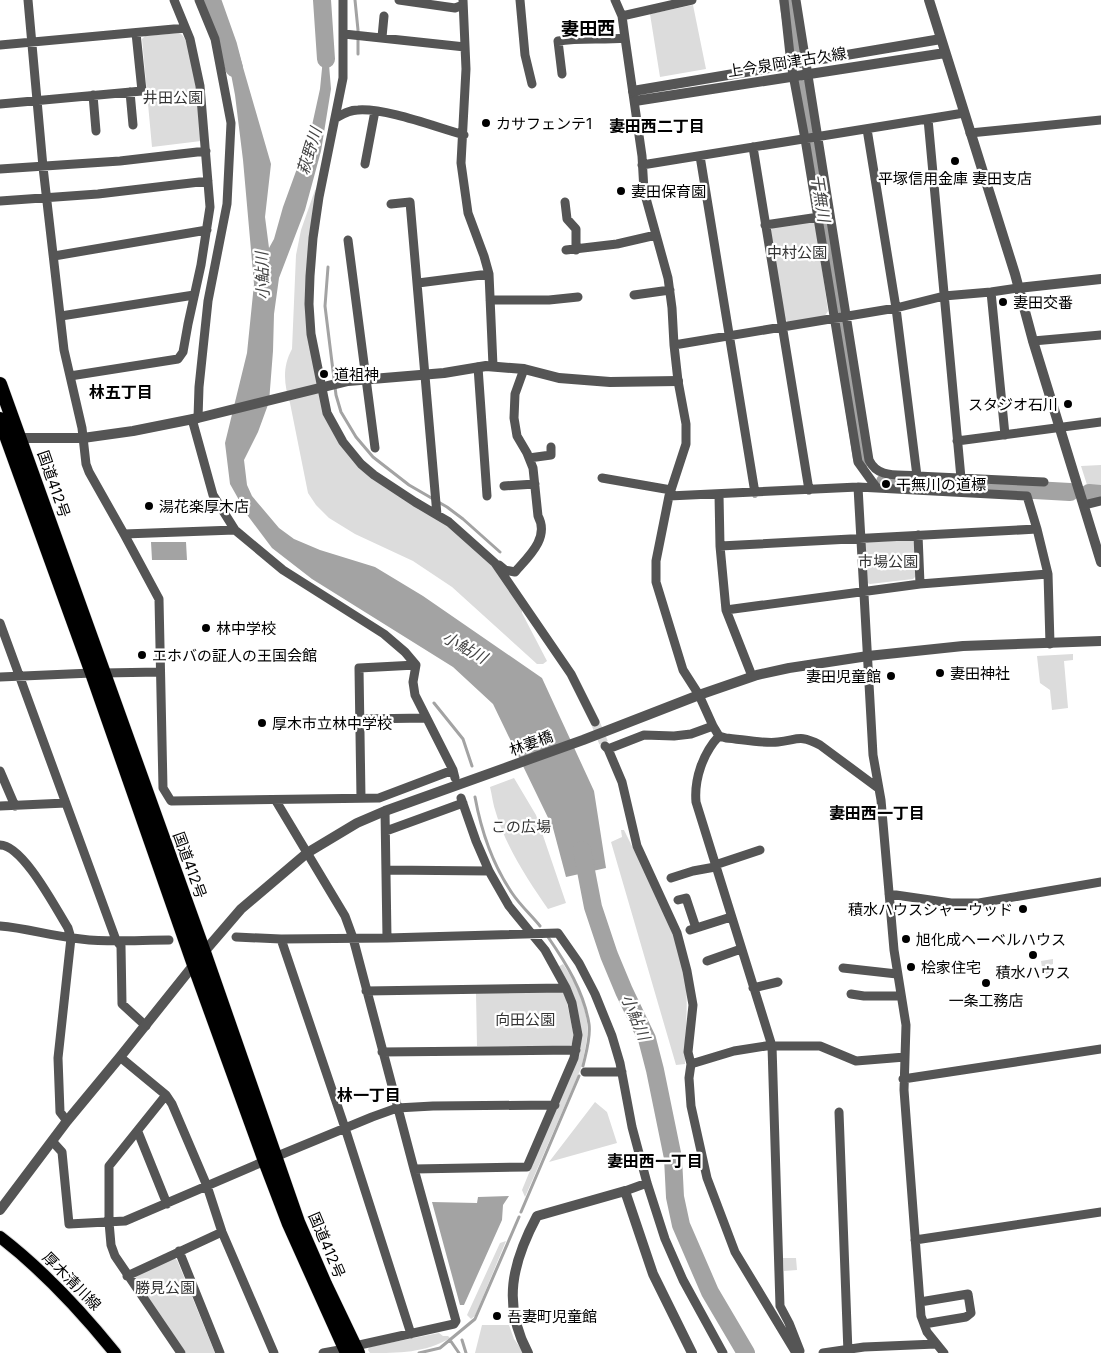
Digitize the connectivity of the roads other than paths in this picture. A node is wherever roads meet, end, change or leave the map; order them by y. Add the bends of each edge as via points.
1 (28, 0) edge
2 (174, 0) edge
3 (199, 0) edge
4 (343, 0) edge
5 (399, 0) edge
6 (692, 0) edge
7 (784, 0) edge
8 (796, 0) edge
9 (929, 0) edge
10 (613, 1) edge
11 (678, 1) edge
12 (463, 3) edge
13 (523, 3) edge
14 (384, 16) dead end
15 (622, 16) junction
16 (185, 28) junction
17 (136, 32) junction
18 (344, 34) junction
19 (382, 37) junction
20 (626, 38) junction
21 (941, 39) junction
22 (32, 43) junction
23 (0, 45) edge
24 (466, 47) junction
25 (945, 53) junction
26 (806, 62) junction
27 (791, 64) junction
28 (808, 73) junction
29 (562, 74) dead end
30 (794, 76) junction
31 (532, 84) dead end
32 (130, 92) junction
33 (93, 95) junction
34 (634, 96) junction
35 (37, 100) junction
36 (0, 104) edge
37 (375, 111) junction
38 (964, 113) junction
39 (336, 118) junction
40 (928, 119) junction
41 (1101, 120) edge
42 (133, 125) dead end
43 (867, 129) junction
44 (96, 131) dead end
45 (970, 134) junction
46 (464, 135) junction
47 (811, 138) junction
48 (753, 147) junction
49 (206, 151) junction
50 (700, 156) junction
51 (365, 164) dead end
52 (642, 165) junction
53 (43, 167) junction
54 (0, 169) edge
55 (208, 180) junction
56 (47, 198) junction
57 (0, 201) edge
58 (565, 202) dead end
59 (391, 204) dead end
60 (818, 217) junction
61 (765, 225) junction
62 (208, 230) junction
63 (656, 235) junction
64 (348, 240) dead end
65 (54, 256) junction
66 (489, 274) junction
67 (1101, 279) edge
68 (418, 283) junction
69 (1018, 288) junction
70 (670, 290) junction
71 (991, 292) junction
72 (194, 294) junction
73 (634, 295) dead end
74 (944, 296) junction
75 (578, 297) dead end
76 (490, 300) junction
77 (208, 301) junction
78 (896, 308) junction
79 (61, 316) junction
80 (847, 317) junction
81 (834, 318) junction
82 (782, 328) junction
83 (730, 335) junction
84 (1101, 335) edge
85 (1033, 341) junction
86 (674, 345) junction
87 (493, 366) junction
88 (478, 367) junction
89 (524, 369) junction
90 (425, 375) junction
91 (70, 376) junction
92 (366, 380) junction
93 (678, 381) junction
94 (0, 384) edge
95 (330, 385) junction
96 (195, 418) junction
97 (0, 419) edge
98 (1101, 422) edge
99 (1060, 427) junction
100 (1005, 435) junction
101 (9, 438) edge
102 (83, 438) junction
103 (957, 441) junction
104 (551, 446) dead end
105 (375, 448) dead end
106 (529, 458) junction
107 (870, 471) junction
108 (917, 476) junction
109 (602, 478) dead end
110 (960, 478) junction
111 (1044, 482) dead end
112 (535, 484) junction
113 (504, 486) dead end
114 (858, 487) junction
115 (876, 487) junction
116 (809, 490) junction
117 (670, 493) junction
118 (755, 493) junction
119 (719, 494) junction
120 (487, 496) dead end
121 (1101, 501) edge
122 (1084, 505) junction
123 (436, 506) junction
124 (1037, 529) junction
125 (235, 530) junction
126 (124, 534) junction
127 (918, 535) junction
128 (860, 538) junction
129 (720, 546) junction
130 (1101, 562) edge
131 (495, 564) junction
132 (1048, 574) junction
133 (920, 584) junction
134 (863, 591) junction
135 (726, 610) junction
136 (0, 622) edge
137 (1101, 641) edge
138 (1050, 644) junction
139 (868, 656) junction
140 (416, 665) junction
141 (160, 672) junction
142 (98, 673) junction
143 (19, 676) junction
144 (752, 676) junction
145 (0, 677) edge
146 (699, 695) junction
147 (360, 718) junction
148 (426, 718) junction
149 (594, 722) tunnel mouth
150 (713, 726) junction
151 (719, 736) junction
152 (0, 771) edge
153 (878, 788) junction
154 (361, 798) junction
155 (276, 800) junction
156 (66, 804) junction
157 (0, 806) edge
158 (14, 806) junction
159 (385, 811) junction
160 (386, 831) junction
161 (0, 845) edge
162 (760, 850) dead end
163 (307, 853) junction
164 (715, 866) junction
165 (386, 870) junction
166 (489, 871) junction
167 (671, 878) dead end
168 (1101, 882) edge
169 (889, 894) junction
170 (686, 898) dead end
171 (731, 917) junction
172 (0, 926) edge
173 (532, 934) junction
174 (236, 937) dead end
175 (71, 938) junction
176 (353, 938) junction
177 (387, 938) junction
178 (281, 939) junction
179 (116, 940) junction
180 (169, 940) dead end
181 (741, 949) junction
182 (204, 952) junction
183 (707, 961) dead end
184 (194, 966) junction
185 (843, 968) dead end
186 (897, 974) junction
187 (778, 982) dead end
188 (566, 988) junction
189 (753, 988) junction
190 (366, 991) junction
191 (850, 994) dead end
192 (901, 996) junction
193 (146, 1026) junction
194 (772, 1046) junction
195 (1101, 1049) edge
196 (576, 1050) junction
197 (382, 1052) junction
198 (906, 1057) junction
199 (120, 1058) junction
200 (691, 1064) junction
201 (585, 1072) dead end
202 (622, 1072) junction
203 (903, 1079) junction
204 (166, 1095) junction
205 (555, 1104) junction
206 (397, 1108) junction
207 (839, 1112) dead end
208 (66, 1121) junction
209 (345, 1128) junction
210 (138, 1132) junction
211 (52, 1141) junction
212 (270, 1159) junction
213 (414, 1169) junction
214 (647, 1183) junction
215 (207, 1186) junction
216 (625, 1191) junction
217 (167, 1204) junction
218 (0, 1210) edge
219 (1101, 1212) edge
220 (109, 1222) junction
221 (222, 1232) junction
222 (0, 1237) edge
223 (915, 1240) junction
224 (179, 1252) junction
225 (127, 1276) junction
226 (920, 1302) junction
227 (924, 1324) junction
228 (411, 1334) junction
229 (936, 1344) junction
230 (916, 1349) edge
231 (351, 1350) edge
232 (848, 1351) edge
233 (115, 1353) edge
234 (181, 1353) edge
235 (220, 1353) edge
236 (274, 1353) edge
237 (323, 1353) edge
238 (528, 1353) edge
239 (692, 1353) edge
240 (723, 1353) edge
241 (796, 1353) edge
242 (800, 1353) edge
243 (823, 1353) edge
244 (944, 1353) edge

1 - 22 street
2 - 16 street
3 - 77 street via 215,39 231,123 227,204
4 - 18 street
5 - 12 street via 455,8
6 - 11 street
7 - 27 street
8 - 26 street
9 - 21 street
10 - 15 street
11 - 15 street
12 - 24 street
13 - 31 street via 525,55
14 - 19 street
15 - 20 street
16 - 17 street
16 - 49 street via 200,86
17 - 22 street
17 - 32 street via 142,91
18 - 19 street
18 - 39 street via 344,78
19 - 24 street
20 - 29 street via 558,41
20 - 34 street
21 - 25 street
21 - 26 street, 上今泉岡津古久線
22 - 23 street
22 - 35 street
24 - 46 street
25 - 28 street, 上今泉岡津古久線
25 - 38 street
26 - 27 street, 上今泉岡津古久線
26 - 28 street
27 - 30 street
27 - 34 street, 上今泉岡津古久線
28 - 30 street, 上今泉岡津古久線
28 - 47 street
30 - 34 street, 上今泉岡津古久線
30 - 47 street
32 - 33 street
32 - 42 street
33 - 35 street
33 - 44 street
34 - 52 street
35 - 36 street
35 - 53 street
37 - 39 street via 348,111
37 - 46 street
37 - 51 street
38 - 40 street
38 - 45 street
39 - 95 street via 313,238 309,304 311,334
40 - 43 street
40 - 74 street
41 - 45 street
43 - 47 street
43 - 78 street
45 - 69 street
46 - 66 street via 462,162 468,213
47 - 48 street
47 - 60 street
47 - 80 street
48 - 50 street
48 - 61 street
49 - 53 street
49 - 55 street
50 - 52 street
50 - 83 street
52 - 63 street via 644,191
53 - 54 street
53 - 56 street
55 - 56 street
55 - 62 street
56 - 57 street
56 - 65 street
58 - 63 street via 567,219 576,229 571,250
59 - 68 street via 410,202
60 - 61 street
60 - 81 street
61 - 82 street
62 - 65 street
62 - 72 street
63 - 70 street
64 - 92 street
65 - 79 street
66 - 68 street
66 - 76 street
67 - 69 street
68 - 90 street
69 - 71 street
69 - 85 street
70 - 73 street
70 - 86 street
71 - 74 street
71 - 100 street
72 - 77 street
72 - 79 street
72 - 91 street via 183,352 178,359
74 - 78 street
74 - 103 street
75 - 76 street
76 - 87 street
77 - 96 street
78 - 80 street
78 - 108 street
79 - 91 street
80 - 81 street
80 - 107 street
81 - 82 street
81 - 107 street via 858,462
82 - 83 street
82 - 116 street
83 - 86 street
83 - 118 street
84 - 85 street
85 - 99 street
86 - 93 street
87 - 88 street
87 - 89 street
88 - 90 street
88 - 120 street
89 - 93 street via 558,378 593,381
89 - 106 street via 515,394 514,418 517,436
90 - 92 street
90 - 123 street
91 - 102 street
92 - 95 street
92 - 105 street
93 - 117 street via 686,424 686,444
94 - 101 highway, 国道412号
95 - 96 street
95 - 123 street via 327,413 343,442 361,464 374,475
96 - 102 street
96 - 125 street via 213,495
97 - 101 highway, 国道412号
98 - 99 street
99 - 100 street
99 - 122 street
100 - 103 street
101 - 102 street
101 - 142 highway, 国道412号
102 - 126 street via 89,472
103 - 110 street
104 - 106 street via 551,455
106 - 112 street
107 - 108 street
107 - 115 street
108 - 110 street
109 - 117 street
110 - 111 street
112 - 113 street
112 - 131 street via 541,521 540,540 515,572
114 - 115 street
114 - 116 street
114 - 128 street
115 - 124 street via 1027,496
116 - 118 street
117 - 119 street
117 - 146 street via 656,561 656,582 683,670
118 - 119 street
119 - 129 street
121 - 122 street
122 - 130 street
123 - 131 street
124 - 127 street
124 - 132 street
125 - 126 street
125 - 140 street via 283,570 384,634
126 - 141 street via 159,599
127 - 128 street
127 - 133 street
128 - 129 street
128 - 134 street
129 - 135 street
131 - 149 street via 571,674
132 - 133 street
132 - 138 street
133 - 134 street
134 - 135 street
134 - 139 street
135 - 144 street
136 - 143 street
137 - 138 street, 林妻橋
138 - 139 street, 林妻橋 via 963,646
139 - 144 street, 林妻橋
139 - 153 street
140 - 147 street via 359,668
140 - 148 street via 414,695
141 - 142 street
141 - 155 street via 163,788 171,801
142 - 143 street
142 - 182 highway, 国道412号
142 - 184 highway, 国道412号
143 - 145 street
143 - 156 street
144 - 146 street, 林妻橋
146 - 150 street
146 - 159 street, 林妻橋
147 - 148 street
147 - 154 street
148 - 154 street via 454,774 379,798
150 - 151 street
150 - 200 street via 691,734 644,735 607,747 622,782 637,846 677,933 693,1006 688,1052
151 - 153 street via 777,742 801,738 812,740
151 - 164 street via 710,746 695,790
152 - 158 street
153 - 169 street
154 - 155 street
155 - 163 street
156 - 158 street
156 - 179 street
157 - 158 street
159 - 160 street
159 - 163 street, 林妻橋 via 357,823
160 - 165 street
160 - 166 street via 462,800
161 - 175 street via 15,851 30,867
162 - 164 street
163 - 176 street via 345,916
163 - 182 street, 林妻橋 via 241,909
164 - 167 street
164 - 171 street
165 - 166 street
165 - 177 street
166 - 173 street via 509,906
168 - 169 street via 979,903 951,904
169 - 186 street
170 - 171 street via 693,929
171 - 181 street
172 - 175 street
173 - 177 street
173 - 188 street
173 - 202 street via 558,933 579,963 612,1036
174 - 178 street
175 - 179 street via 101,942
175 - 208 street via 58,1058 60,1112
176 - 177 street
176 - 178 street
176 - 190 street
178 - 209 street
179 - 180 street
179 - 193 street via 121,946 122,1004
181 - 183 street
181 - 189 street
182 - 184 street, 林妻橋
182 - 212 highway, 国道412号
184 - 193 street, 林妻橋
184 - 212 highway, 国道412号
185 - 186 street
186 - 192 street
187 - 189 street
188 - 190 street
188 - 196 street via 578,1035
189 - 194 street
190 - 197 street
191 - 192 street
192 - 198 street via 906,1025
193 - 199 street, 林妻橋
194 - 198 street via 820,1046 856,1061
194 - 200 street via 734,1051
194 - 242 street via 780,1306
195 - 203 street
196 - 197 street
196 - 205 street
197 - 206 street
198 - 203 street
199 - 204 street
199 - 208 street, 林妻橋
200 - 241 street via 691,1106 714,1201 736,1252
201 - 202 street
202 - 214 street
203 - 223 street
204 - 210 street
204 - 215 street
205 - 206 street
205 - 213 street via 527,1168
206 - 209 street
206 - 213 street
207 - 232 street
208 - 211 street, 林妻橋
209 - 212 street
209 - 228 street
210 - 217 street
210 - 220 street via 109,1166
211 - 218 street, 林妻橋
211 - 220 street via 62,1152 69,1224
212 - 215 street
212 - 231 highway, 国道412号 via 289,1224
213 - 228 street via 456,1321
214 - 216 street
214 - 240 street via 665,1239 683,1280
215 - 217 street
215 - 221 street
216 - 238 street via 537,1216 518,1259 512,1287 515,1321
216 - 239 street via 653,1274
217 - 220 street via 124,1221
219 - 223 street
220 - 225 street via 111,1245
221 - 224 street
221 - 236 street
222 - 233 main road, 厚木清川線 via 42,1273
223 - 226 street
224 - 225 street
224 - 235 street
225 - 234 street
226 - 227 street
226 - 227 street via 968,1294 971,1313 966,1317
227 - 229 street
228 - 231 street
229 - 230 street
229 - 244 street
230 - 232 street
231 - 237 street
232 - 243 street

